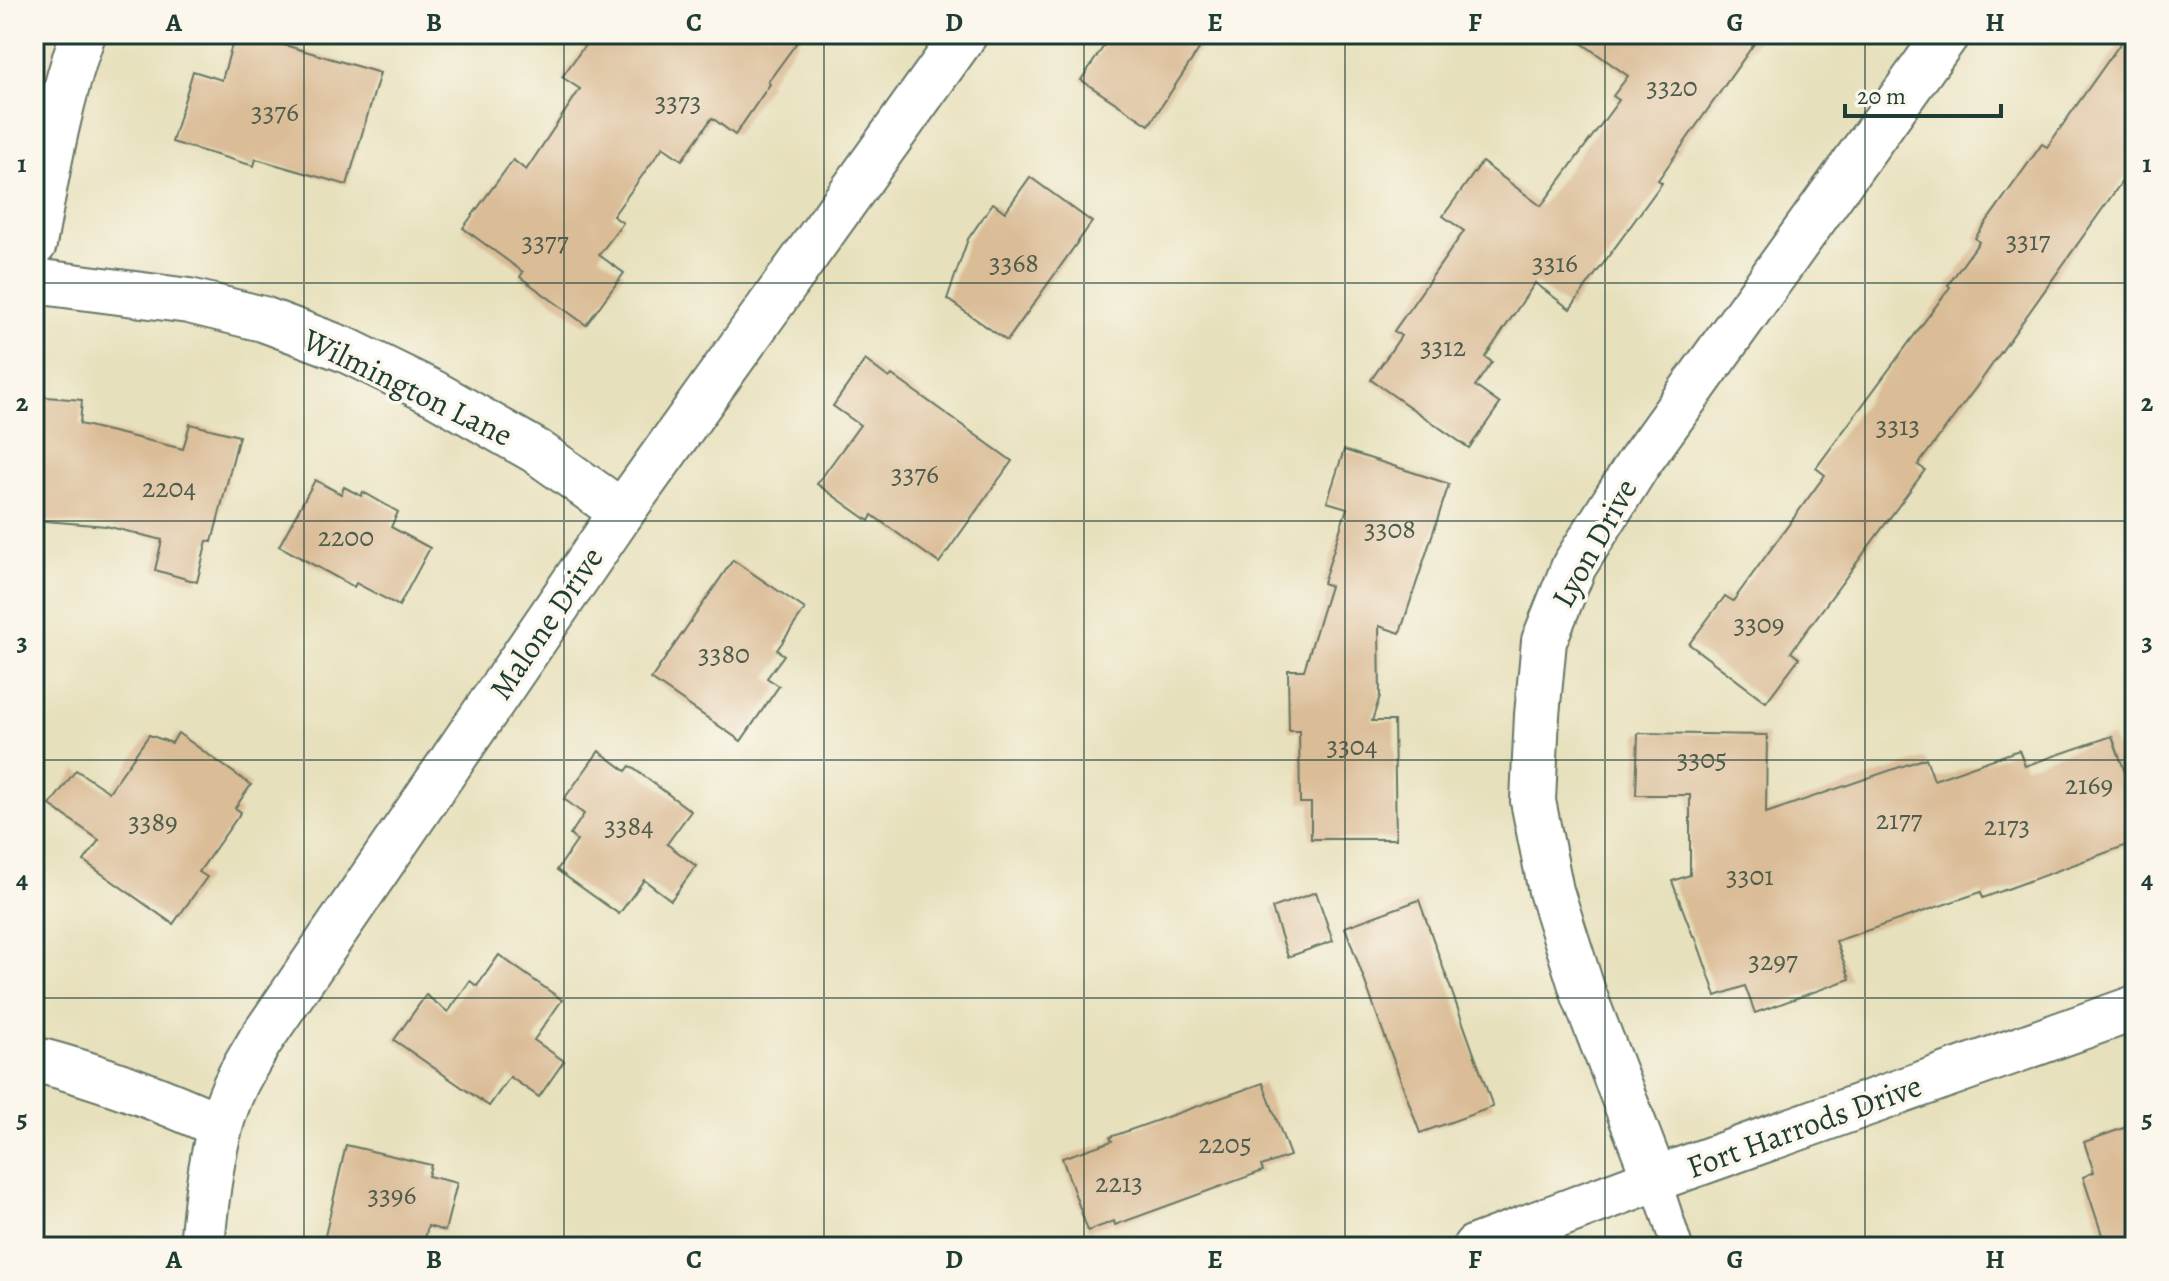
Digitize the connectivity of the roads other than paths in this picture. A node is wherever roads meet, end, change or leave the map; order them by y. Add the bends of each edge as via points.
1 (83, 34) edge
2 (965, 34) edge
3 (1947, 34) edge
4 (34, 244) edge
5 (34, 281) edge
6 (622, 512) junction
7 (2135, 1008) edge
8 (34, 1059) edge
9 (220, 1126) junction
10 (1655, 1179) junction
11 (202, 1247) edge
12 (1475, 1247) edge
13 (1677, 1247) edge

1 - 4 street via 71,66
2 - 6 street, Malone Drive
3 - 10 street, Lyon Drive via 1638,464 1574,566 1544,641 1533,801 1551,891 1584,995
5 - 6 street, Wilmington Lane via 189,301 263,319 346,350 536,451
6 - 9 street, Malone Drive via 260,1041
7 - 10 street, Fort Harrods Drive
8 - 9 street via 167,1102
9 - 11 street, Malone Drive
10 - 12 street, Fort Harrods Drive
10 - 13 lane

